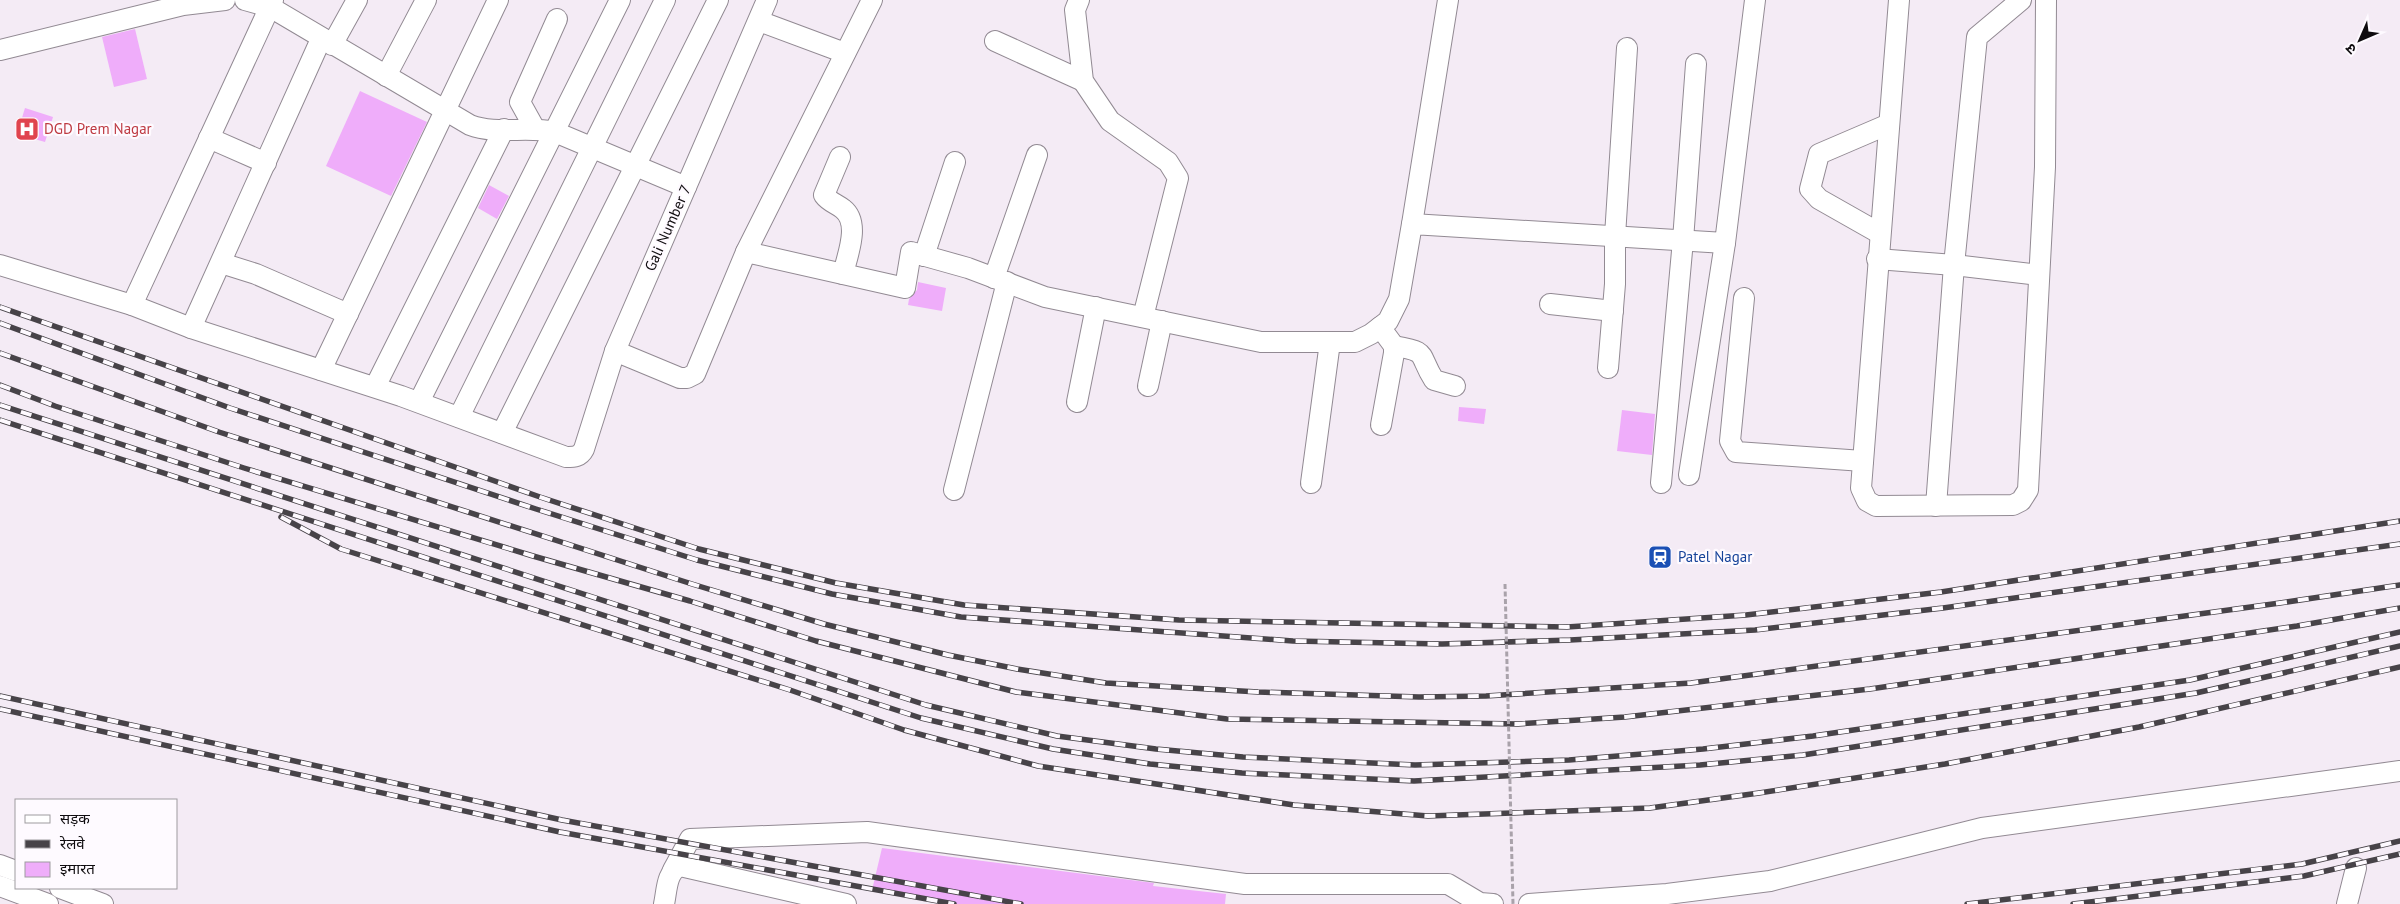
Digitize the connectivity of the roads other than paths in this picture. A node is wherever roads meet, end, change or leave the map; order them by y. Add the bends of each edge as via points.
1 (224, 0) edge
2 (245, 0) edge
3 (357, 0) edge
4 (426, 0) edge
5 (498, 0) edge
6 (620, 0) edge
7 (665, 0) edge
8 (718, 0) edge
9 (767, 0) edge
10 (872, 0) edge
11 (1079, 0) edge
12 (1448, 0) edge
13 (1755, 0) edge
14 (1898, 0) edge
15 (2021, 0) edge
16 (2046, 0) edge
17 (271, 3) edge
18 (557, 19) dead end
19 (759, 21) junction
20 (995, 41) dead end
21 (326, 42) junction
22 (1627, 48) dead end
23 (0, 50) edge
24 (845, 53) junction
25 (1696, 64) dead end
26 (386, 76) junction
27 (1083, 81) junction
28 (445, 110) junction
29 (1888, 124) junction
30 (504, 129) junction
31 (535, 129) junction
32 (555, 132) junction
33 (209, 138) junction
34 (591, 147) junction
35 (1037, 155) dead end
36 (840, 156) dead end
37 (955, 162) dead end
38 (266, 163) junction
39 (635, 166) junction
40 (686, 187) junction
41 (1412, 224) junction
42 (1879, 233) junction
43 (1615, 236) junction
44 (1683, 240) junction
45 (1725, 243) junction
46 (746, 252) junction
47 (924, 256) junction
48 (1877, 259) junction
49 (221, 263) junction
50 (0, 265) edge
51 (1954, 265) junction
52 (843, 274) junction
53 (2039, 275) junction
54 (1001, 280) junction
55 (1744, 298) dead end
56 (1550, 304) dead end
57 (132, 305) junction
58 (1096, 307) junction
59 (1613, 311) junction
60 (348, 314) junction
61 (1152, 319) junction
62 (1380, 327) junction
63 (191, 328) junction
64 (1330, 342) junction
65 (1394, 346) junction
66 (615, 351) junction
67 (1608, 368) dead end
68 (321, 370) junction
69 (1148, 386) dead end
70 (1455, 386) dead end
71 (375, 387) junction
72 (419, 402) junction
73 (1077, 402) dead end
74 (459, 417) junction
75 (1381, 425) dead end
76 (502, 433) junction
77 (1863, 461) junction
78 (1689, 475) dead end
79 (1312, 483) dead end
80 (1661, 483) dead end
81 (954, 490) dead end
82 (1936, 506) junction
83 (2400, 771) edge
84 (0, 865) edge
85 (2356, 868) dead end
86 (673, 870) junction
87 (15, 871) edge
88 (0, 886) edge
89 (63, 889) edge
90 (48, 904) edge
91 (103, 904) edge
92 (664, 904) edge
93 (846, 904) edge
94 (1493, 904) edge
95 (1529, 904) edge
96 (2347, 904) edge

1 - 23 street via 183,5
2 - 17 street
3 - 21 street
4 - 26 street
5 - 28 street
6 - 32 street
7 - 34 street
8 - 39 street
9 - 19 street, Gali Number 7
10 - 24 street
11 - 27 street via 1076,10
12 - 41 street
13 - 45 street
14 - 29 street
15 - 51 street via 1977,37
16 - 53 street via 2045,167
17 - 21 street
17 - 33 street
18 - 31 street via 520,102
19 - 24 street
19 - 40 street, Gali Number 7
20 - 27 street
21 - 26 street
21 - 38 street
22 - 43 street
24 - 46 street
25 - 44 street
26 - 28 street
27 - 61 street via 1110,121 1168,162 1178,178
28 - 30 street via 478,128
28 - 60 street
29 - 42 street
29 - 42 street via 1819,154 1810,189 1819,199
30 - 31 street
30 - 71 street
31 - 32 street
32 - 34 street
32 - 72 street
33 - 38 street
33 - 57 street
34 - 39 street
34 - 74 street
35 - 54 street
36 - 52 street via 824,195 845,210 853,226
37 - 47 street
38 - 49 street
39 - 40 street
39 - 76 street
40 - 66 street, Gali Number 7
41 - 43 street
41 - 62 street via 1398,299 1388,321
42 - 48 street
43 - 44 street
43 - 59 street
44 - 45 street
44 - 80 street
45 - 78 street
46 - 52 street
46 - 66 street via 695,374 680,378
47 - 52 street via 911,252 905,288
47 - 54 street
48 - 51 street
48 - 77 street
49 - 60 street via 256,274
49 - 63 street
50 - 57 street
51 - 53 street
51 - 82 street
53 - 82 street via 2028,490 2013,505
54 - 58 street via 1045,296
54 - 81 street
55 - 77 street via 1730,441 1736,452
56 - 59 street
57 - 63 street
58 - 61 street
58 - 73 street
59 - 67 street
60 - 68 street
61 - 64 street via 1261,342
61 - 69 street
62 - 64 street via 1355,342
62 - 65 street
63 - 68 street
64 - 79 street
65 - 70 street via 1417,350 1434,380
65 - 75 street
66 - 76 street, Gali Number 7 via 582,454 566,457
68 - 71 street
71 - 72 street
72 - 74 street
74 - 76 street
77 - 82 street via 1861,488 1868,501 1876,506
83 - 95 street via 1982,828 1770,880 1667,894
84 - 87 street
85 - 96 street
86 - 92 street
86 - 93 street via 680,866
86 - 94 street via 690,839 867,832 1245,884 1448,884 1480,903
88 - 90 street
89 - 91 street

